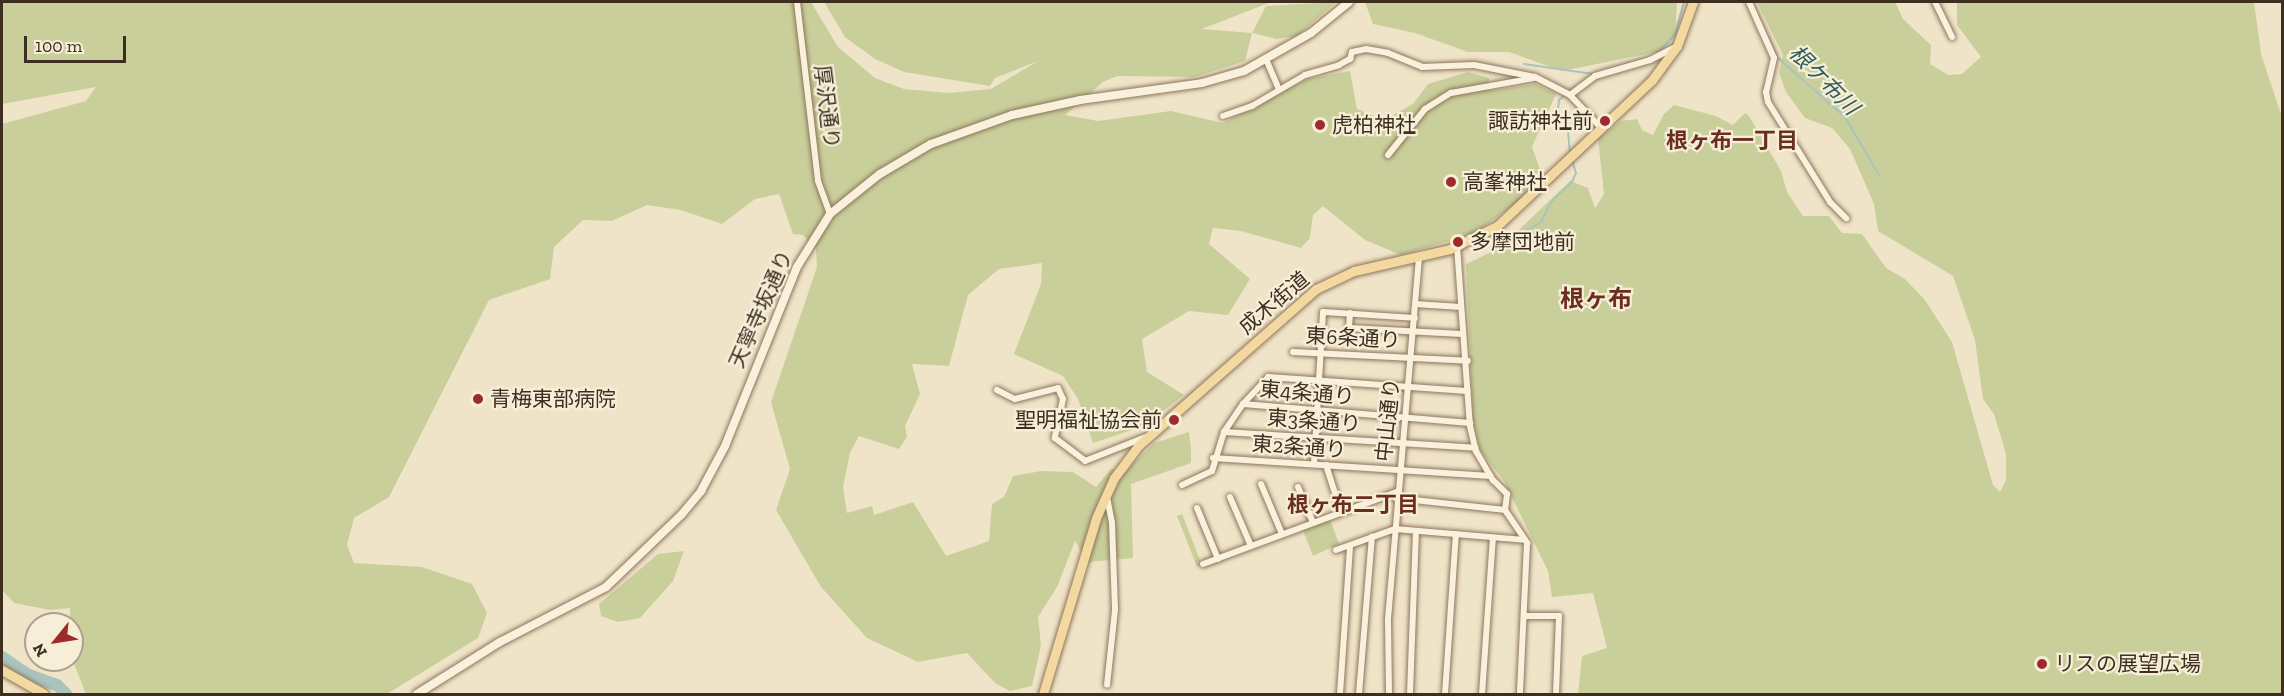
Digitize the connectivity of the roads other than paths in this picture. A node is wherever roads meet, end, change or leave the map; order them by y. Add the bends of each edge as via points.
1 (797, 2) edge
2 (1349, 2) edge
3 (1694, 2) edge
4 (1749, 2) edge
5 (1935, 2) edge
6 (1952, 37) dead end
7 (1677, 46) junction
8 (1266, 59) junction
9 (1535, 77) junction
10 (1279, 89) junction
11 (1570, 95) junction
12 (1223, 116) dead end
13 (1602, 129) junction
14 (1388, 155) dead end
15 (830, 214) junction
16 (1846, 218) dead end
17 (1458, 246) junction
18 (1419, 257) junction
19 (1415, 304) junction
20 (1461, 307) junction
21 (1350, 313) junction
22 (1415, 318) junction
23 (1413, 331) junction
24 (1462, 334) junction
25 (1293, 352) dead end
26 (1321, 353) junction
27 (1411, 358) junction
28 (1468, 361) junction
29 (1319, 381) junction
30 (1408, 388) junction
31 (997, 390) dead end
32 (1468, 391) junction
33 (1243, 404) junction
34 (1317, 410) junction
35 (1405, 418) junction
36 (1470, 423) junction
37 (1224, 432) junction
38 (1149, 436) junction
39 (1316, 438) junction
40 (1402, 443) junction
41 (1475, 448) junction
42 (1213, 458) junction
43 (1314, 464) junction
44 (1326, 465) junction
45 (1400, 470) junction
46 (1490, 476) junction
47 (1261, 484) dead end
48 (1182, 485) dead end
49 (1298, 487) dead end
50 (1106, 493) junction
51 (1397, 495) junction
52 (1230, 497) dead end
53 (1197, 508) dead end
54 (1506, 510) junction
55 (1341, 512) junction
56 (1313, 522) junction
57 (1395, 529) junction
58 (1416, 531) junction
59 (1282, 534) junction
60 (1456, 534) junction
61 (1372, 537) junction
62 (1493, 537) junction
63 (1525, 540) junction
64 (1251, 546) junction
65 (1350, 546) junction
66 (1336, 550) dead end
67 (1218, 559) junction
68 (1203, 564) dead end
69 (1525, 615) junction
70 (2, 670) edge
71 (1107, 685) dead end
72 (44, 694) edge
73 (417, 694) edge
74 (1043, 694) edge
75 (1340, 694) edge
76 (1359, 694) edge
77 (1389, 694) edge
78 (1410, 694) edge
79 (1445, 694) edge
80 (1482, 694) edge
81 (1521, 694) edge
82 (1556, 694) edge

1 - 15 street, 厚沢通り via 818,181
2 - 8 street, 天寧寺坂通り via 1322,25
3 - 7 main road, 成木街道
4 - 16 street via 1774,58 1766,92 1768,102 1830,202
5 - 6 street
7 - 11 street via 1650,60 1595,76
7 - 13 main road, 成木街道 via 1652,80
8 - 10 street
8 - 15 street, 天寧寺坂通り via 1219,80 1080,100 984,123 931,144 895,164
9 - 10 street via 1474,65 1422,67 1366,49 1352,52 1350,60
9 - 11 street
9 - 14 street via 1451,93 1425,109
10 - 12 street via 1251,106
11 - 13 street
13 - 17 main road, 成木街道 via 1497,226
15 - 73 street, 天寧寺坂通り via 784,293 725,446 694,501 606,587 500,642
17 - 18 main road, 成木街道
17 - 20 street
18 - 19 street, 中山通り
18 - 38 main road, 成木街道 via 1354,271 1316,289
19 - 20 street
19 - 22 street, 中山通り
20 - 24 street
21 - 22 street
21 - 23 street via 1349,328
21 - 26 street via 1323,312
22 - 23 street, 中山通り
23 - 24 street
23 - 27 street, 中山通り
24 - 28 street
25 - 26 street, 東6条通り
26 - 27 street, 東6条通り
26 - 29 street
27 - 28 street, 東6条通り
27 - 30 street, 中山通り
28 - 32 street
29 - 30 street
29 - 33 street via 1268,377
29 - 34 street
30 - 32 street
30 - 35 street, 中山通り
31 - 38 street via 1015,399 1058,388 1063,399 1055,438 1085,461 1137,437
32 - 36 street
33 - 34 street, 東4条通り
33 - 37 street
34 - 35 street, 東4条通り
34 - 39 street
35 - 36 street, 東4条通り
35 - 40 street, 中山通り
36 - 41 street
37 - 39 street, 東3条通り
37 - 42 street
38 - 50 main road, 成木街道 via 1122,466
39 - 40 street, 東3条通り
39 - 43 street
40 - 41 street, 東3条通り
40 - 45 street, 中山通り
41 - 46 street
42 - 43 street, 東2条通り
42 - 48 street via 1212,471
43 - 44 street, 東2条通り
44 - 45 street, 東2条通り
44 - 55 street
45 - 46 street, 東2条通り
45 - 51 street, 中山通り
46 - 54 street via 1507,494
47 - 59 street
49 - 56 street
50 - 71 street via 1112,523 1115,610
50 - 74 main road, 成木街道 via 1078,571
51 - 54 street
51 - 55 street
51 - 57 street, 中山通り
52 - 64 street
53 - 67 street
54 - 63 street
55 - 56 street
56 - 59 street
57 - 58 street
57 - 61 street
57 - 77 street, 中山通り via 1387,641
58 - 60 street
58 - 78 street
59 - 64 street
60 - 62 street
60 - 79 street
61 - 65 street
61 - 76 street
62 - 63 street
62 - 80 street
63 - 69 street
64 - 67 street
65 - 66 street
65 - 75 street
67 - 68 street
69 - 81 street
69 - 82 street via 1559,616
70 - 72 main road

